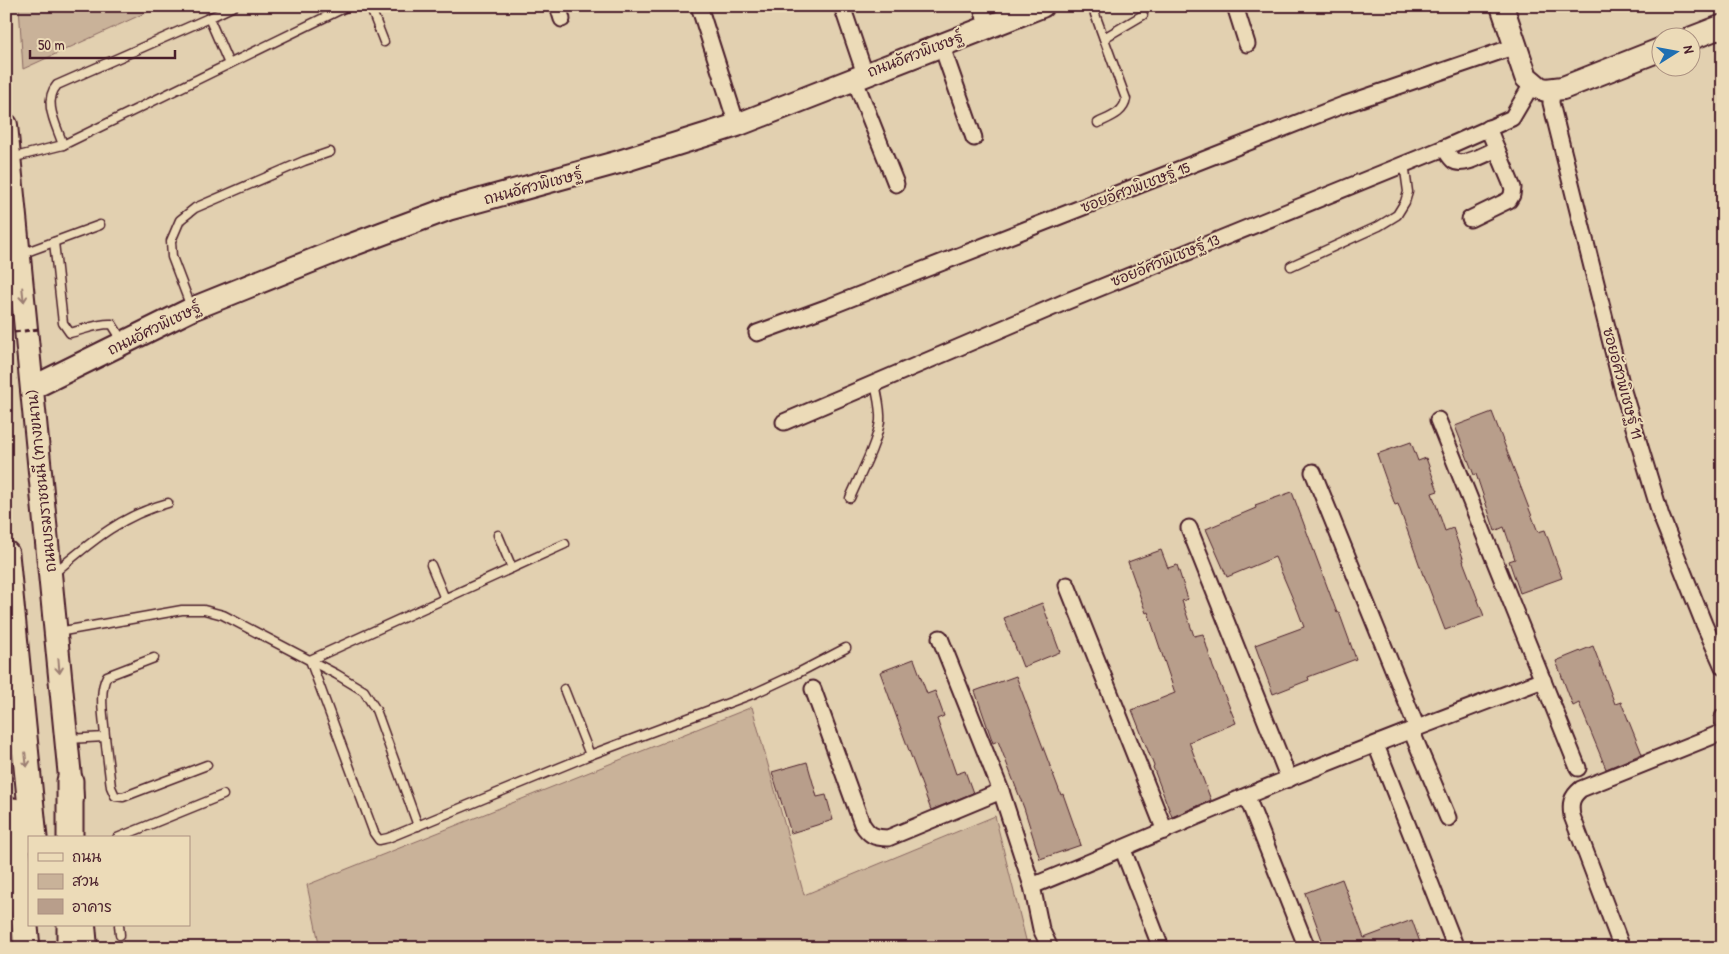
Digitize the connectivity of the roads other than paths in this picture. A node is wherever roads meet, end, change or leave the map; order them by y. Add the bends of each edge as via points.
1 (234, 6) edge
2 (348, 6) edge
3 (370, 6) edge
4 (699, 6) edge
5 (842, 6) edge
6 (1042, 6) edge
7 (1092, 6) edge
8 (1235, 6) edge
9 (1502, 6) edge
10 (1143, 15) dead end
11 (985, 16) edge
12 (210, 18) junction
13 (1723, 26) edge
14 (1702, 34) edge
15 (1104, 38) junction
16 (384, 42) dead end
17 (941, 44) junction
18 (1247, 44) dead end
19 (1516, 46) junction
20 (1652, 53) edge
21 (229, 64) junction
22 (860, 76) junction
23 (1542, 87) junction
24 (1098, 123) dead end
25 (6, 125) edge
26 (737, 125) junction
27 (1488, 128) junction
28 (974, 138) dead end
29 (63, 145) junction
30 (1444, 148) junction
31 (1497, 149) junction
32 (330, 152) dead end
33 (10, 159) junction
34 (1404, 163) junction
35 (896, 184) dead end
36 (1470, 219) dead end
37 (100, 225) dead end
38 (54, 242) junction
39 (19, 254) junction
40 (1291, 266) dead end
41 (192, 309) junction
42 (757, 333) dead end
43 (123, 342) junction
44 (875, 383) junction
45 (32, 388) junction
46 (1438, 420) dead end
47 (784, 422) dead end
48 (1313, 472) dead end
49 (850, 498) dead end
50 (168, 503) dead end
51 (1189, 528) dead end
52 (498, 535) dead end
53 (565, 544) dead end
54 (6, 554) edge
55 (431, 565) dead end
56 (512, 568) junction
57 (50, 576) junction
58 (1067, 584) dead end
59 (445, 599) junction
60 (56, 632) junction
61 (940, 638) dead end
62 (846, 648) dead end
63 (154, 658) dead end
64 (310, 660) junction
65 (1723, 667) edge
66 (1543, 680) junction
67 (564, 689) dead end
68 (813, 689) dead end
69 (1723, 716) edge
70 (6, 721) edge
71 (1723, 722) edge
72 (1414, 729) junction
73 (1723, 732) edge
74 (105, 736) junction
75 (66, 739) junction
76 (1376, 746) junction
77 (590, 755) junction
78 (207, 765) dead end
79 (1578, 768) dead end
80 (1289, 779) junction
81 (70, 780) junction
82 (1001, 791) junction
83 (223, 795) dead end
84 (1247, 797) junction
85 (1448, 818) dead end
86 (418, 826) junction
87 (1164, 831) junction
88 (34, 836) edge
89 (70, 836) edge
90 (76, 836) edge
91 (122, 836) edge
92 (1122, 850) junction
93 (1032, 886) junction
94 (42, 926) edge
95 (70, 926) edge
96 (84, 926) edge
97 (119, 926) edge
98 (120, 935) dead end
99 (26, 948) edge
100 (44, 948) edge
101 (70, 948) edge
102 (86, 948) edge
103 (1050, 948) edge
104 (1161, 948) edge
105 (1307, 948) edge
106 (1456, 948) edge
107 (1622, 948) edge

1 - 12 lane
2 - 21 lane
3 - 16 lane
4 - 26 street
5 - 22 street
6 - 11 street, ถนนอัศวพิเชษฐ์
7 - 15 lane
8 - 18 street
9 - 19 street
10 - 15 lane
11 - 17 street, ถนนอัศวพิเชษฐ์
12 - 21 lane
12 - 29 lane via 57,85 49,106
13 - 14 street
15 - 24 lane via 1126,98 1121,111
17 - 22 street, ถนนอัศวพิเชษฐ์
17 - 28 street
19 - 23 street via 1526,77
19 - 42 street, ซอยอัศวพิเชษฐ์ 15 via 1343,105
20 - 23 street via 1563,88
21 - 29 lane
22 - 26 street, ถนนอัศวพิเชษฐ์
22 - 35 street
23 - 27 street, ซอยอัศวพิเชษฐ์ 13 via 1512,118
23 - 65 street, ซอยอัศวพิเชษฐ์ 11 via 1551,103 1623,391 1662,516
25 - 33 street, ถนนบรมราชชนนี (ทางขนาน)
26 - 41 street, ถนนอัศวพิเชษฐ์ via 619,162 448,209 346,246
27 - 30 street, ซอยอัศวพิเชษฐ์ 13
27 - 31 street
29 - 33 lane
30 - 31 street via 1453,161 1459,163
30 - 34 street, ซอยอัศวพิเชษฐ์ 13
31 - 36 street via 1513,188 1512,195 1509,200
32 - 41 lane via 195,208 180,220 171,241 172,257
33 - 39 street, ถนนบรมราชชนนี (ทางขนาน)
34 - 40 lane via 1408,192 1397,215
34 - 44 street, ซอยอัศวพิเชษฐ์ 13
37 - 38 lane
38 - 39 lane
38 - 43 lane via 63,323 70,332 112,324
39 -> 45 street, ถนนบรมราชชนนี (ทางขนาน)
41 - 43 street, ถนนอัศวพิเชษฐ์
43 - 45 street, ถนนอัศวพิเชษฐ์
44 - 47 street, ซอยอัศวพิเชษฐ์ 13
44 - 49 lane via 880,422
45 - 57 street, ถนนบรมราชชนนี (ทางขนาน)
46 - 66 street
48 - 72 street
50 - 57 lane via 126,518
51 - 80 street
52 - 56 lane
53 - 56 lane
54 -> 88 main road
55 - 59 lane
56 - 59 lane
57 - 60 street, ถนนบรมราชชนนี (ทางขนาน)
58 - 87 street
59 - 64 lane
60 - 64 lane via 182,610 204,610 223,615
60 -> 75 street, ถนนบรมราชชนนี (ทางขนาน)
61 - 82 street
62 - 77 lane via 756,693
63 - 74 lane via 107,676 102,696
64 - 86 lane via 364,691 376,710
64 - 86 lane via 374,833 379,840
66 - 72 street
66 - 79 street
67 - 77 lane
68 - 82 street via 862,824 876,838 888,838
69 - 71 street
70 - 99 main road
72 - 76 street
72 - 85 street
73 - 107 street via 1581,789 1572,799 1572,816
74 - 75 lane
74 - 78 lane via 115,796 123,797
75 - 81 street, ถนนบรมราชชนนี (ทางขนาน)
76 - 80 street
76 - 106 street
77 - 86 lane
80 - 84 street
81 - 89 main road
81 - 90 street, ถนนบรมราชชนนี (ทางขนาน)
82 - 93 street
83 - 91 lane
84 - 87 street
84 - 105 street
87 - 92 street
92 - 93 street
92 - 104 street
93 - 103 street
94 - 100 main road
95 - 101 main road
96 - 102 street
97 - 98 lane

